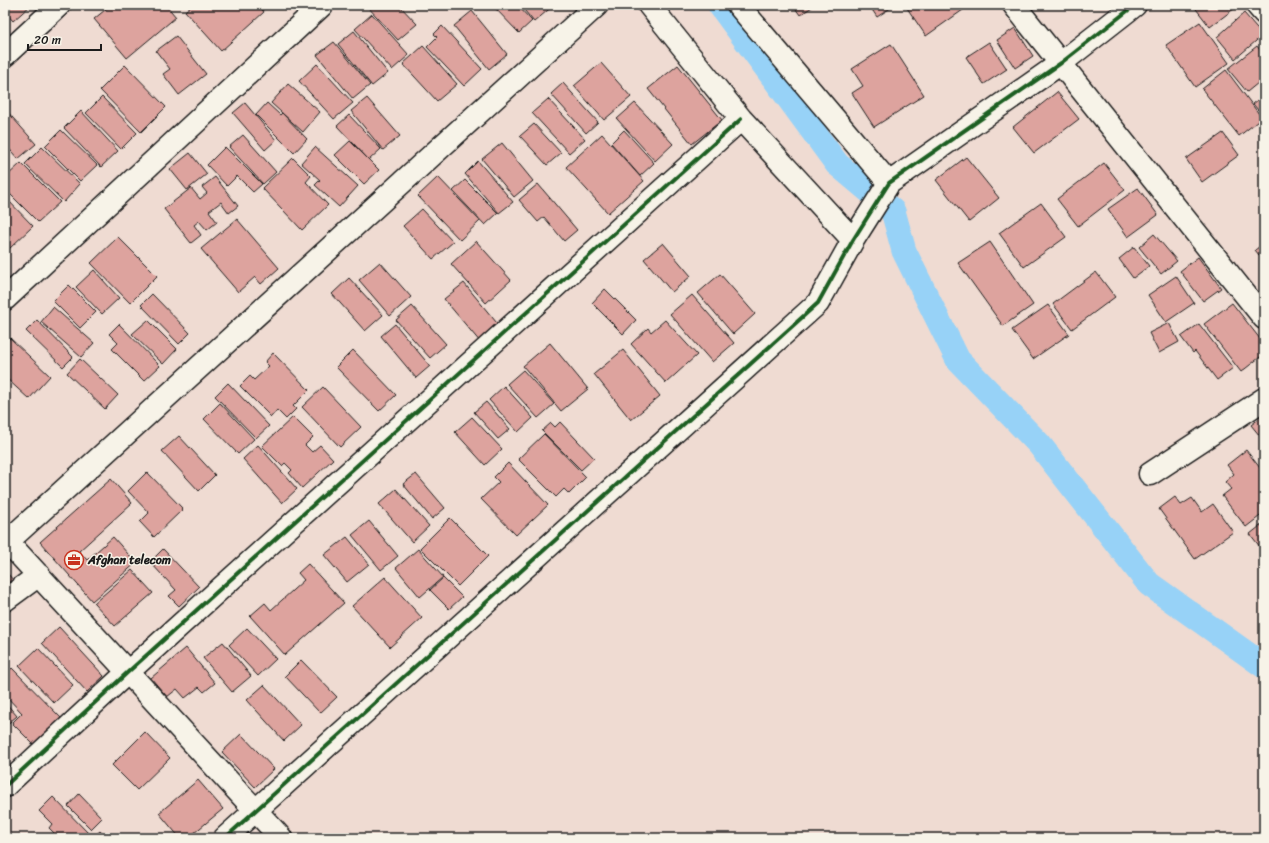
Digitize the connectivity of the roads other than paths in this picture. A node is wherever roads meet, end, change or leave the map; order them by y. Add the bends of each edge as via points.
1 (59, 5) edge
2 (322, 5) edge
3 (597, 5) edge
4 (649, 5) edge
5 (738, 5) edge
6 (1014, 5) edge
7 (1136, 5) edge
8 (1257, 5) edge
9 (1264, 13) edge
10 (5, 55) edge
11 (1061, 63) junction
12 (741, 119) junction
13 (889, 183) junction
14 (853, 240) junction
15 (5, 299) edge
16 (1264, 318) edge
17 (1264, 399) edge
18 (1150, 474) dead end
19 (6, 540) edge
20 (38, 575) junction
21 (5, 600) edge
22 (128, 672) junction
23 (5, 786) edge
24 (256, 810) junction
25 (225, 838) edge
26 (282, 838) edge

1 - 10 street
2 - 15 street
3 - 19 street
4 - 12 street
5 - 13 street
6 - 11 street
7 - 11 street
8 - 9 street
11 - 13 street
11 - 16 street
12 - 14 street
12 - 22 street
13 - 14 street
14 - 24 street via 818,303
17 - 18 street
19 - 20 street
20 - 21 street
20 - 22 street
22 - 23 street
22 - 24 street
24 - 25 street
24 - 26 street

